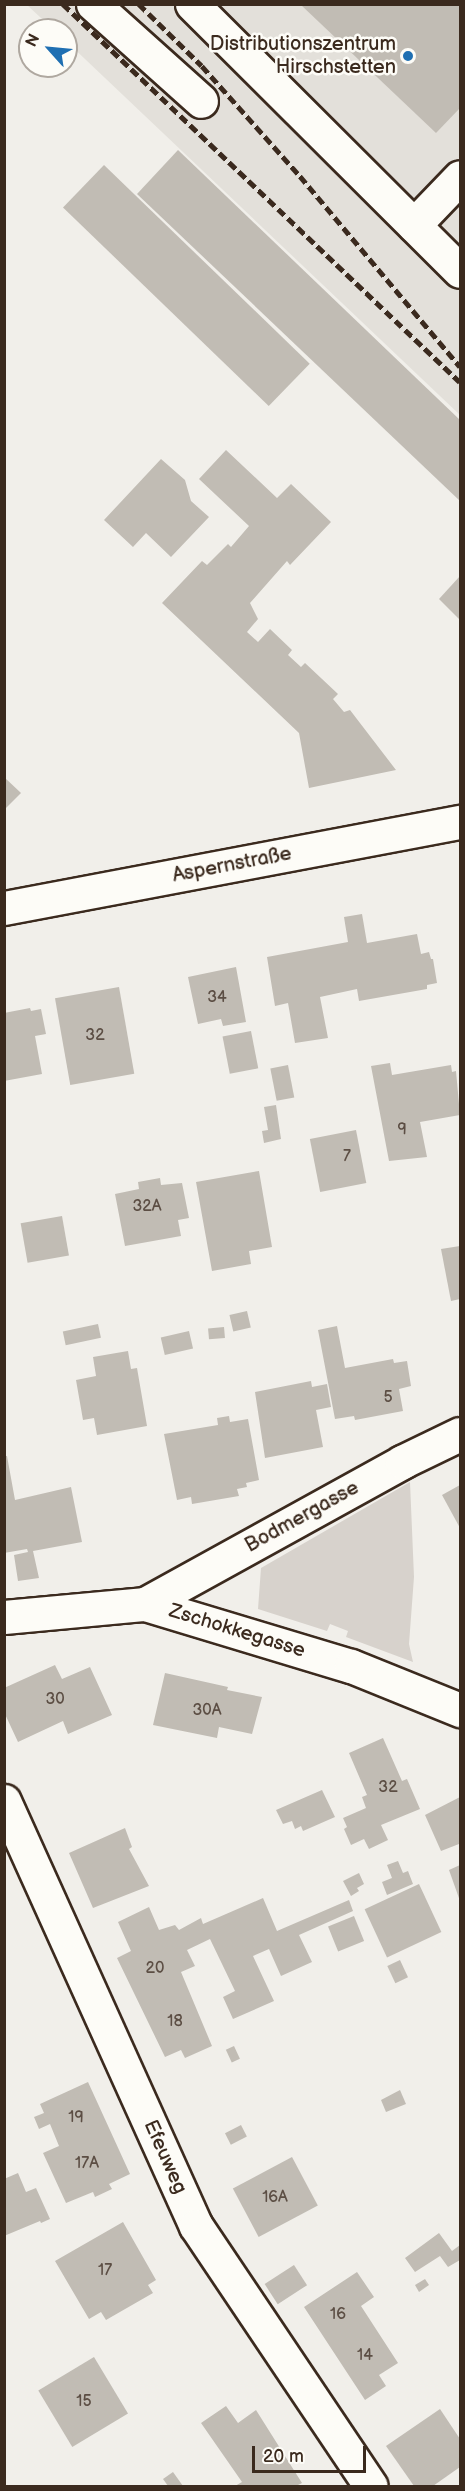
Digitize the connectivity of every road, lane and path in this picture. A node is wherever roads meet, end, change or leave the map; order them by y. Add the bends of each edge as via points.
1 (93, 4) edge
2 (192, 4) edge
3 (201, 102) dead end
4 (460, 177) edge
5 (414, 225) junction
6 (460, 271) edge
7 (460, 822) edge
8 (4, 908) edge
9 (460, 1434) edge
10 (145, 1604) junction
11 (4, 1617) edge
12 (460, 1710) edge
13 (4, 1801) edge
14 (371, 2487) edge

1 - 3 street
2 - 5 street
4 - 5 street
5 - 6 street
7 - 8 street, Aspernstraße
9 - 10 street, Bodmergasse
10 - 11 street, Zschokkegasse
10 - 12 street, Zschokkegasse via 351,1666
13 - 14 street, Efeuweg via 196,2226

